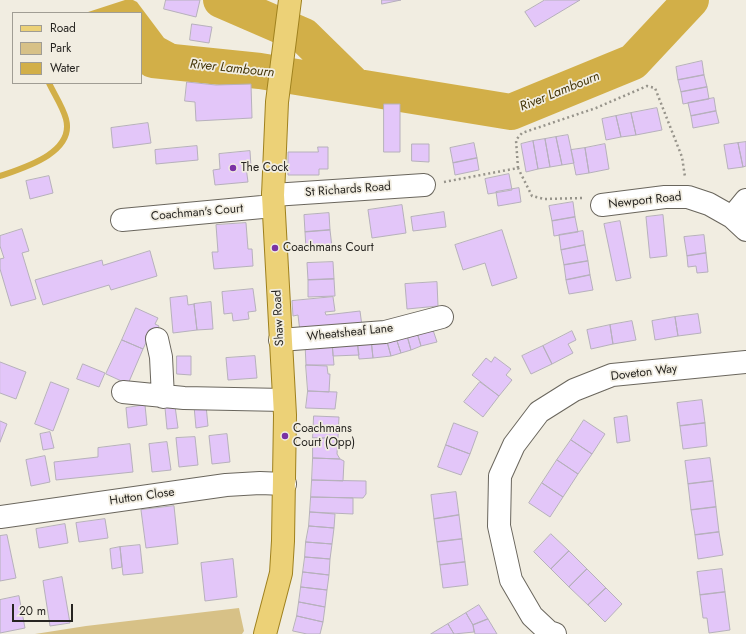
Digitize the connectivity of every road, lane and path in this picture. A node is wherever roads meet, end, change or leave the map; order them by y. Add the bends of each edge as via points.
1 (289, 3) edge
2 (518, 168) junction
3 (424, 185) joint
4 (688, 197) junction
5 (273, 200) junction
6 (746, 200) edge
7 (602, 206) joint
8 (122, 220) dead end
9 (739, 223) edge
10 (442, 317) dead end
11 (157, 339) dead end
12 (280, 340) junction
13 (746, 362) edge
14 (123, 392) dead end
15 (163, 396) junction
16 (284, 400) junction
17 (285, 484) junction
18 (0, 517) edge
19 (550, 633) edge
20 (265, 634) edge

1 - 5 main road, Shaw Road via 277,102
2 - 3 path
2 - 4 path via 516,140 522,133 596,108 647,86 655,88 682,157
2 - 7 path via 532,196 544,199 591,198 598,200
3 - 5 street, St Richards Road
4 - 7 street, Newport Road via 665,197
4 - 9 street, Newport Road via 709,204
5 - 8 street, Coachman's Court
5 - 12 main road, Shaw Road
6 - 9 street, Newport Road
10 - 12 street, Wheatsheaf Lane via 385,332
11 - 15 street
12 - 16 main road, Shaw Road
13 - 19 street, Doveton Way via 612,375 574,390 539,412 514,445 500,476 499,526 510,580 532,616
14 - 15 street
15 - 16 street
16 - 17 main road, Shaw Road
17 - 18 street, Hutton Close via 226,485
17 - 20 main road, Shaw Road via 281,573

